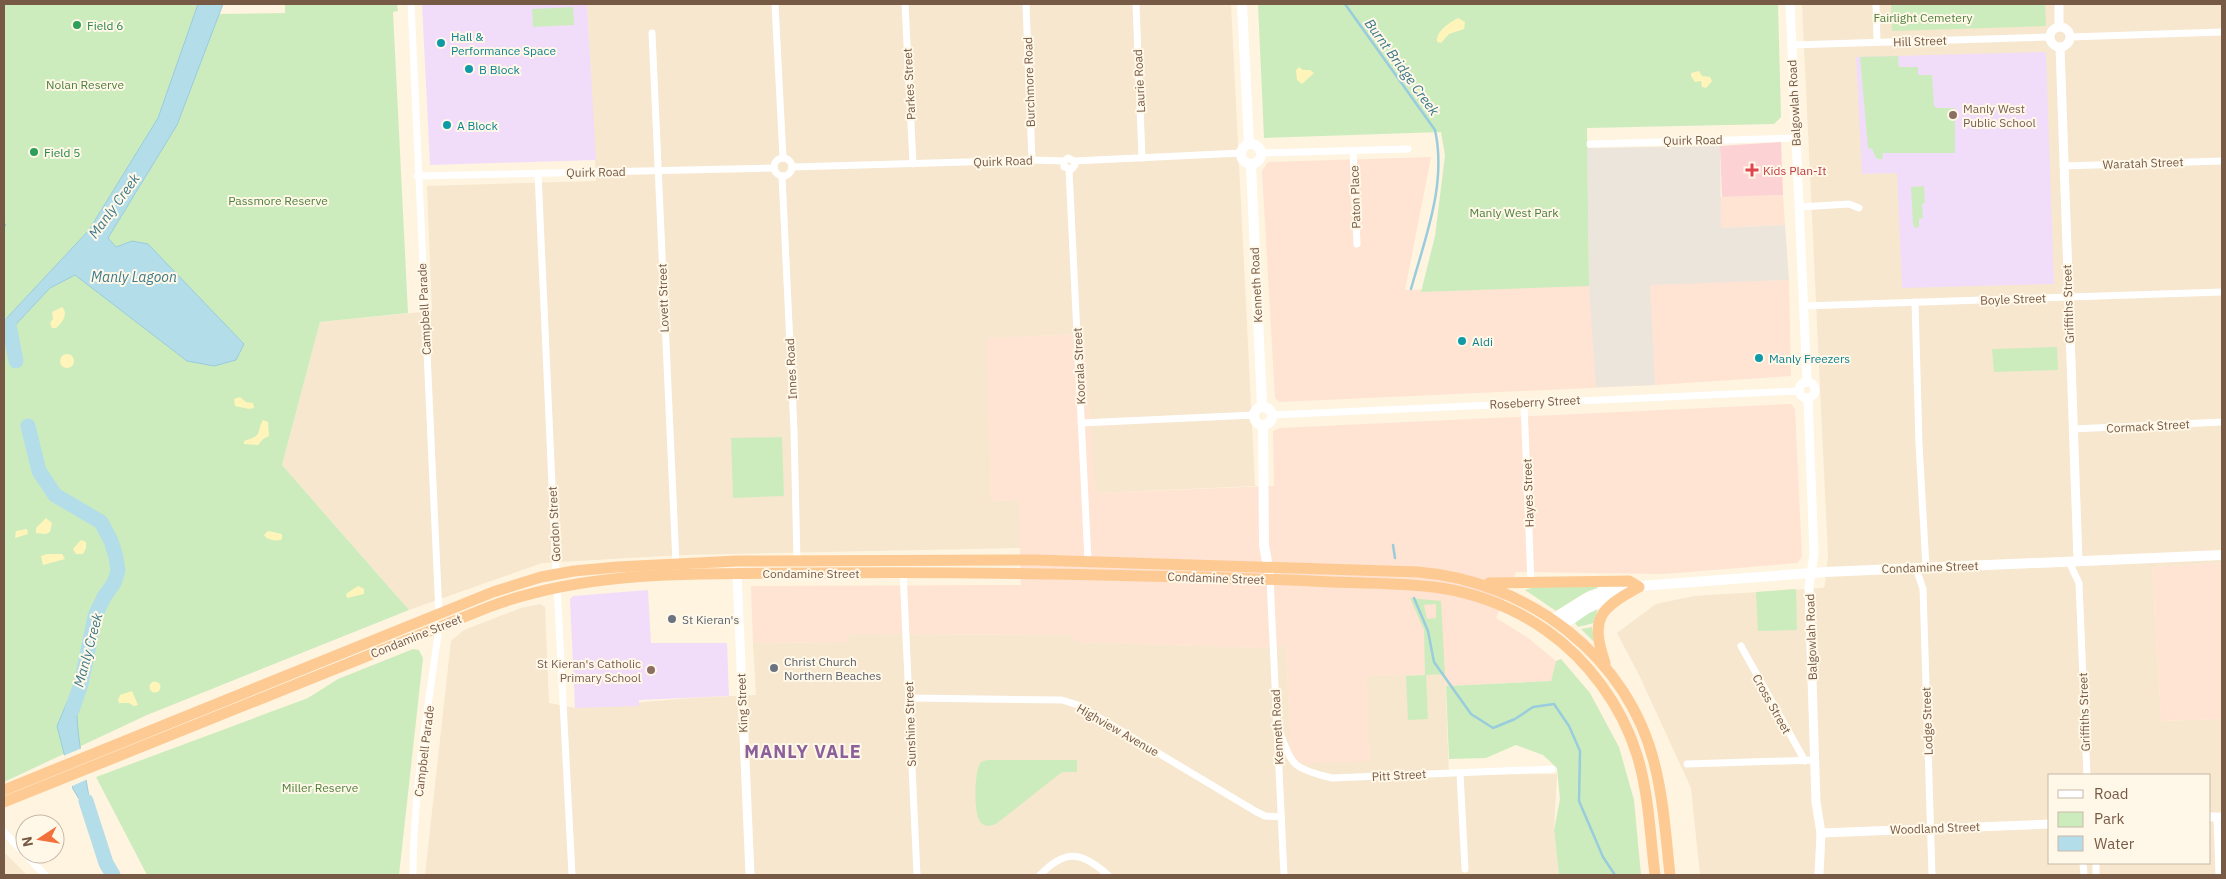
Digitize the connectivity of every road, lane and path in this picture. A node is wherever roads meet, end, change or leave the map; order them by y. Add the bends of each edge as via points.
1 (410, 4) edge
2 (775, 4) edge
3 (905, 4) edge
4 (1026, 4) edge
5 (1136, 4) edge
6 (1242, 4) edge
7 (1790, 4) edge
8 (1876, 4) edge
9 (2059, 4) edge
10 (2059, 27) junction
11 (2222, 32) edge
12 (652, 33) dead end
13 (2049, 37) junction
14 (2070, 37) junction
15 (1877, 42) junction
16 (1792, 46) junction
17 (2060, 47) junction
18 (1796, 138) junction
19 (1249, 144) junction
20 (1590, 144) dead end
21 (1408, 149) dead end
22 (1353, 150) junction
23 (1241, 153) junction
24 (1261, 153) junction
25 (783, 158) junction
26 (1142, 158) junction
27 (1032, 160) junction
28 (1074, 161) junction
29 (2222, 161) edge
30 (1064, 162) junction
31 (913, 164) junction
32 (1251, 164) junction
33 (2064, 166) junction
34 (792, 167) junction
35 (774, 168) junction
36 (1069, 170) junction
37 (657, 171) junction
38 (538, 174) junction
39 (417, 176) junction
40 (782, 176) junction
41 (1800, 207) junction
42 (1859, 208) dead end
43 (1357, 244) dead end
44 (2222, 292) edge
45 (2068, 297) junction
46 (1915, 302) junction
47 (1804, 306) junction
48 (1807, 382) junction
49 (1799, 391) junction
50 (1808, 398) junction
51 (1524, 403) junction
52 (1262, 406) junction
53 (1254, 415) junction
54 (1272, 415) junction
55 (2222, 422) edge
56 (1082, 423) junction
57 (1263, 425) junction
58 (2073, 430) junction
59 (2222, 555) edge
60 (737, 561) junction
61 (797, 561) junction
62 (1088, 561) junction
63 (2074, 561) junction
64 (676, 563) junction
65 (1268, 567) junction
66 (1921, 567) junction
67 (903, 572) junction
68 (737, 573) junction
69 (1812, 573) junction
70 (556, 574) junction
71 (1270, 579) junction
72 (1480, 583) junction
73 (1531, 583) junction
74 (557, 586) junction
75 (1639, 587) junction
76 (439, 614) junction
77 (1557, 623) junction
78 (439, 627) junction
79 (1549, 632) junction
80 (1740, 646) dead end
81 (1608, 670) junction
82 (910, 698) junction
83 (1276, 723) junction
84 (98, 758) junction
85 (1815, 760) junction
86 (1805, 761) junction
87 (1687, 764) dead end
88 (1552, 769) dead end
89 (62, 772) junction
90 (1460, 773) junction
91 (2087, 774) edge
92 (4, 790) edge
93 (4, 802) edge
94 (1281, 816) junction
95 (2216, 817) edge
96 (2048, 824) edge
97 (1930, 828) junction
98 (4, 832) edge
99 (1821, 833) junction
100 (1465, 869) dead end
101 (45, 875) edge
102 (413, 875) edge
103 (572, 875) edge
104 (750, 875) edge
105 (917, 875) edge
106 (1040, 875) edge
107 (1108, 875) edge
108 (1284, 875) edge
109 (1655, 875) edge
110 (1670, 875) edge
111 (1819, 875) edge
112 (1932, 875) edge
113 (2219, 875) edge

1 - 39 street, Campbell Parade
2 - 25 street
3 - 31 street, Parkes Street
4 - 27 street, Burchmore Road
5 - 26 street, Laurie Road
6 - 19 main road
7 - 16 street, Balgowlah Road
8 - 15 street
9 - 10 street
10 - 13 street
10 - 14 street via 2068,31
11 - 14 street
12 - 37 street, Lovett Street
13 - 15 street, Hill Street
13 - 17 street via 2054,45
14 - 17 street via 2068,43
15 - 16 street, Hill Street
16 - 18 street, Balgowlah Road
17 - 33 street, Griffiths Street
18 - 20 street, Quirk Road
18 - 41 street, Balgowlah Road
19 - 23 main road
19 - 24 main road via 1257,146
21 - 22 street
22 - 24 street
22 - 43 street, Paton Place
23 - 26 street
23 - 32 main road via 1243,160
24 - 32 main road via 1259,160
25 - 34 street
25 - 35 street via 776,162
26 - 28 street
27 - 30 street, Quirk Road
27 - 31 street, Quirk Road
28 - 30 street via 1068,158
28 - 36 street
29 - 33 street, Waratah Street
30 - 36 street via 1064,167
31 - 34 street, Quirk Road
32 - 52 main road, Kenneth Road
33 - 45 street, Griffiths Street
34 - 40 street
35 - 37 street, Quirk Road
35 - 40 street
36 - 56 street, Koorala Street
37 - 38 street, Quirk Road
37 - 64 street, Lovett Street
38 - 39 street, Quirk Road
38 - 70 street, Gordon Street
39 - 76 street, Campbell Parade
40 - 61 street, Innes Road
41 - 42 street via 1849,204
41 - 47 street, Balgowlah Road
44 - 45 street, Boyle Street
45 - 46 street, Boyle Street
45 - 58 street, Griffiths Street
46 - 47 street, Boyle Street
46 - 66 street, Lodge Street
47 - 48 street, Balgowlah Road
48 - 49 street via 1800,386
48 - 50 street via 1815,389 1813,396
49 - 50 street via 1801,396
49 - 51 street, Roseberry Street
50 - 69 street, Balgowlah Road
51 - 54 street, Roseberry Street
51 - 73 street, Hayes Street
52 - 53 main road
52 - 54 main road via 1270,409
53 - 56 street
53 - 57 main road via 1256,422
54 - 57 main road via 1270,421
55 - 58 street, Cormack Street
56 - 62 street, Koorala Street
57 - 65 main road via 1264,545
58 - 63 street, Griffiths Street
59 - 63 main road, Condamine Street
60 - 61 highway, Condamine Street
60 - 64 highway, Condamine Street
60 - 68 highway, King Street
61 - 62 highway, Condamine Street
62 - 65 highway, Condamine Street
63 - 66 main road, Condamine Street
63 - 91 street, Griffiths Street via 2079,583
64 - 70 highway, Condamine Street
65 - 71 main road
65 - 72 highway, Condamine Street via 1406,571 1442,574
66 - 69 main road, Condamine Street
66 - 97 street, Lodge Street
67 - 68 highway, Condamine Street
67 - 71 highway, Condamine Street
67 - 82 street, Sunshine Street
68 - 74 highway, Condamine Street via 607,579
68 - 104 street, King Street
69 - 75 main road, Condamine Street
69 - 85 street, Balgowlah Road via 1809,587
70 - 74 highway, Gordon Street
70 - 76 highway, Condamine Street via 493,592
71 - 79 highway, Condamine Street via 1440,588 1479,597
71 - 83 street, Kenneth Road
72 - 73 highway
72 - 77 highway via 1517,598
73 - 75 highway via 1629,581
74 - 78 highway, Condamine Street via 512,598
74 - 103 street, Gordon Street
75 - 77 main road, Condamine Street via 1616,594
75 - 81 highway via 1614,600 1600,620 1598,634
76 - 78 highway
76 - 84 highway, Condamine Street
77 - 79 highway, Condamine Street
77 - 81 highway
78 - 84 highway, Condamine Street
78 - 102 street, Campbell Parade via 421,766
79 - 109 highway via 1596,679 1620,716 1632,743 1645,790
80 - 86 street, Cross Street
81 - 110 highway via 1636,716 1655,764
82 - 94 street, Highview Avenue via 1062,700 1078,705 1255,811 1265,816
82 - 105 street, Sunshine Street
83 - 90 street, Pitt Street via 1289,759 1299,768 1314,774 1332,778
83 - 94 street, Kenneth Road
84 - 89 highway, Condamine Street
85 - 86 street
85 - 99 street, Balgowlah Road
86 - 87 street
88 - 90 street, Pitt Street
89 - 92 highway, Condamine Street
89 - 93 highway, Condamine Street
90 - 100 street
94 - 108 street, Kenneth Road
95 - 113 street
96 - 97 street, Woodland Street
97 - 99 street, Woodland Street
97 - 112 street, Lodge Street
98 - 101 street
99 - 111 street, Balgowlah Road
106 - 107 street via 1056,861 1072,855 1092,860

